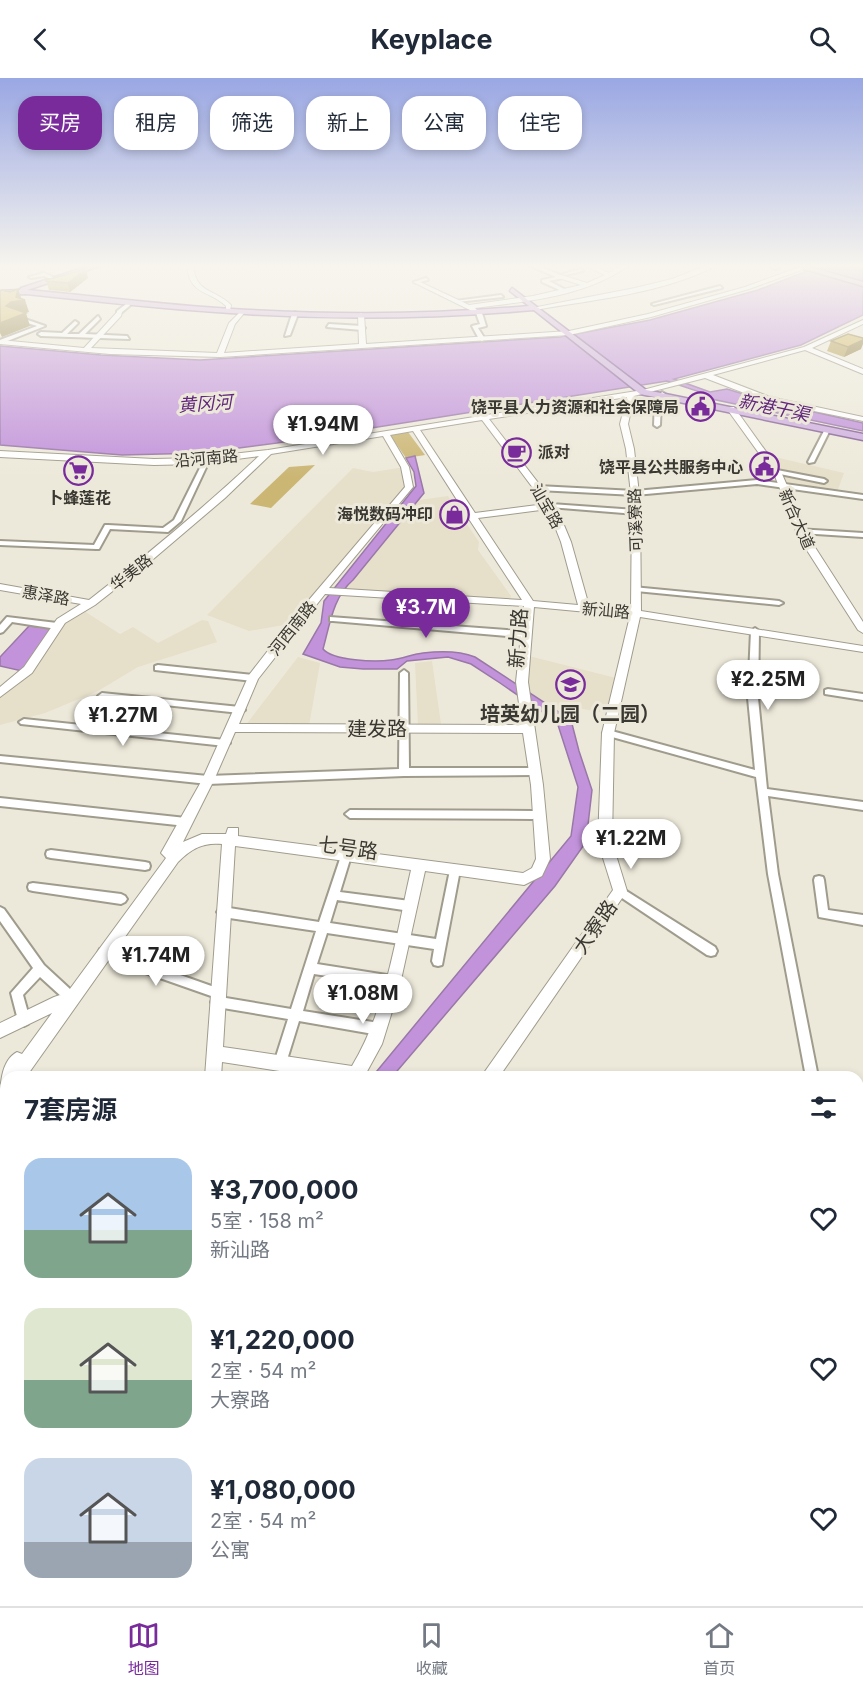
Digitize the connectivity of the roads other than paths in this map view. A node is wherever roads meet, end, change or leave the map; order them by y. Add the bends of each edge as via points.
1 (18, 335) edge
2 (68, 335) edge
3 (227, 335) edge
4 (362, 335) edge
5 (480, 335) edge
6 (536, 335) edge
7 (572, 335) edge
8 (80, 336) joint
9 (833, 336) joint
10 (98, 337) junction
11 (127, 338) dead end
12 (482, 339) junction
13 (843, 339) edge
14 (0, 342) edge
15 (363, 346) junction
16 (806, 348) junction
17 (85, 350) junction
18 (220, 355) junction
19 (863, 372) edge
20 (705, 375) junction
21 (643, 392) junction
22 (631, 394) junction
23 (662, 394) junction
24 (731, 409) junction
25 (484, 417) junction
26 (863, 419) edge
27 (657, 425) dead end
28 (412, 428) junction
29 (827, 430) junction
30 (385, 433) junction
31 (863, 437) edge
32 (268, 452) junction
33 (0, 454) edge
34 (207, 459) junction
35 (811, 462) dead end
36 (777, 472) junction
37 (824, 481) dead end
38 (783, 485) junction
39 (538, 488) junction
40 (635, 493) junction
41 (863, 497) edge
42 (551, 506) junction
43 (636, 512) junction
44 (471, 516) junction
45 (800, 531) junction
46 (863, 535) edge
47 (0, 543) edge
48 (0, 587) edge
49 (636, 589) junction
50 (322, 591) junction
51 (91, 603) junction
52 (526, 603) junction
53 (779, 603) dead end
54 (584, 608) junction
55 (636, 613) junction
56 (0, 618) edge
57 (10, 619) junction
58 (333, 619) dead end
59 (57, 626) junction
60 (0, 630) edge
61 (863, 630) edge
62 (754, 631) junction
63 (520, 634) junction
64 (863, 650) edge
65 (158, 668) dead end
66 (404, 674) dead end
67 (253, 678) junction
68 (519, 680) junction
69 (0, 692) edge
70 (828, 692) dead end
71 (102, 696) dead end
72 (863, 697) edge
73 (522, 704) junction
74 (240, 710) junction
75 (24, 722) dead end
76 (231, 728) junction
77 (404, 729) junction
78 (522, 729) junction
79 (608, 733) junction
80 (225, 744) junction
81 (0, 759) edge
82 (404, 772) junction
83 (529, 772) junction
84 (761, 775) junction
85 (208, 780) junction
86 (762, 792) junction
87 (0, 802) edge
88 (863, 806) edge
89 (350, 814) dead end
90 (533, 815) junction
91 (186, 822) junction
92 (232, 836) junction
93 (181, 842) junction
94 (539, 846) junction
95 (51, 854) dead end
96 (346, 856) junction
97 (145, 866) dead end
98 (419, 866) junction
99 (455, 870) junction
100 (522, 874) junction
101 (819, 880) dead end
102 (33, 887) dead end
103 (620, 891) junction
104 (333, 895) junction
105 (121, 899) dead end
106 (410, 906) junction
107 (0, 912) edge
108 (223, 912) junction
109 (863, 920) edge
110 (322, 927) junction
111 (402, 939) junction
112 (441, 945) junction
113 (711, 951) dead end
114 (104, 954) junction
115 (438, 961) dead end
116 (310, 968) junction
117 (39, 969) junction
118 (393, 981) junction
119 (217, 998) junction
120 (59, 1006) junction
121 (296, 1015) junction
122 (24, 1020) junction
123 (379, 1029) junction
124 (0, 1031) edge
125 (214, 1053) junction
126 (280, 1063) junction
127 (9, 1071) edge
128 (20, 1071) edge
129 (213, 1071) edge
130 (331, 1071) edge
131 (359, 1071) edge
132 (493, 1071) edge
133 (811, 1071) edge

1 - 14 street
2 - 8 street
3 - 18 street
4 - 15 street
5 - 12 street
6 - 12 street
7 - 21 main road
8 - 10 street
9 - 13 street
9 - 16 street, 沿河南路
10 - 11 street
10 - 17 street
12 - 15 street
14 - 17 street
15 - 18 street
16 - 19 street
16 - 20 street, 沿河南路
17 - 18 street
20 - 21 street, 沿河南路
20 - 26 street via 768,399
21 - 22 street, 沿河南路
21 - 23 main road
22 - 25 street, 沿河南路
22 - 40 street, 可溪寮路 via 624,424
23 - 24 main road
23 - 27 street
24 - 29 main road
24 - 36 street, 新合大道
25 - 28 street, 沿河南路
25 - 39 street, 汕宝路
28 - 30 street, 沿河南路
28 - 44 street
29 - 31 main road
29 - 35 street
30 - 32 street, 沿河南路
30 - 50 street, 河西南路 via 405,467 409,487
32 - 34 street, 沿河南路
32 - 51 street, 华美路 via 148,559
33 - 34 street, 沿河南路 via 110,462
34 - 47 street via 177,521 165,530 108,527 96,547
36 - 37 street
36 - 38 street, 新合大道
38 - 40 street via 735,483
38 - 41 street
38 - 45 street, 新合大道
39 - 40 street
39 - 42 street, 汕宝路
40 - 43 street, 可溪寮路
42 - 43 street
42 - 44 street
42 - 54 street, 汕宝路 via 566,542
43 - 49 street, 可溪寮路
44 - 52 street
45 - 46 street
45 - 61 street, 新合大道
48 - 51 street, 惠泽路
49 - 53 street
49 - 55 street, 可溪寮路
50 - 52 street, 新汕路
50 - 67 street, 河西南路
51 - 59 street, 华美路 via 69,614
52 - 54 street, 新汕路
52 - 63 street, 新力路
52 - 68 street
54 - 55 street, 新汕路
55 - 62 street, 新汕路
55 - 79 street, 大寮路
56 - 57 street
57 - 59 street
57 - 60 street
58 - 63 street
59 - 69 street, 华美路 via 28,670
62 - 64 street, 新汕路
62 - 84 street via 753,698
63 - 68 street, 新力路
65 - 67 street
66 - 77 street
67 - 74 street, 河西南路
68 - 73 street
70 - 72 street
71 - 74 street
73 - 78 street
73 - 94 street via 537,785
74 - 76 street, 河西南路
75 - 80 street
76 - 77 street, 建发路
76 - 80 street, 河西南路
77 - 78 street, 建发路
77 - 82 street
78 - 83 street
79 - 84 street
79 - 103 street, 大寮路 via 605,842
80 - 85 street, 河西南路
81 - 85 street
82 - 83 street
82 - 85 street
83 - 90 street
84 - 86 street
85 - 91 street, 河西南路
86 - 88 street
86 - 133 street via 773,874
87 - 91 street
89 - 90 street
90 - 94 street
91 - 93 street, 河西南路
92 - 93 street, 七号路
92 - 96 street, 七号路
92 - 100 street, 七号路
92 - 108 street
93 - 114 street
93 - 120 street
94 - 100 street via 543,859 540,867
95 - 97 street
96 - 98 street, 七号路
96 - 104 street
98 - 99 street, 七号路
98 - 106 street
99 - 100 street, 七号路
99 - 112 street
101 - 109 street via 823,914
102 - 105 street
103 - 113 street
103 - 132 street, 大寮路
104 - 106 street
104 - 110 street
106 - 111 street
107 - 117 street
108 - 110 street
108 - 119 street
110 - 111 street
110 - 116 street
111 - 112 street
111 - 118 street
112 - 115 street
114 - 119 street
114 - 120 street
116 - 118 street
116 - 121 street
117 - 120 street
117 - 122 street via 18,993
118 - 123 street
119 - 121 street
119 - 125 street
120 - 122 street
120 - 127 street
120 - 128 street
121 - 123 street
121 - 126 street
122 - 124 street
123 - 131 street
125 - 126 street
125 - 129 street
126 - 130 street

